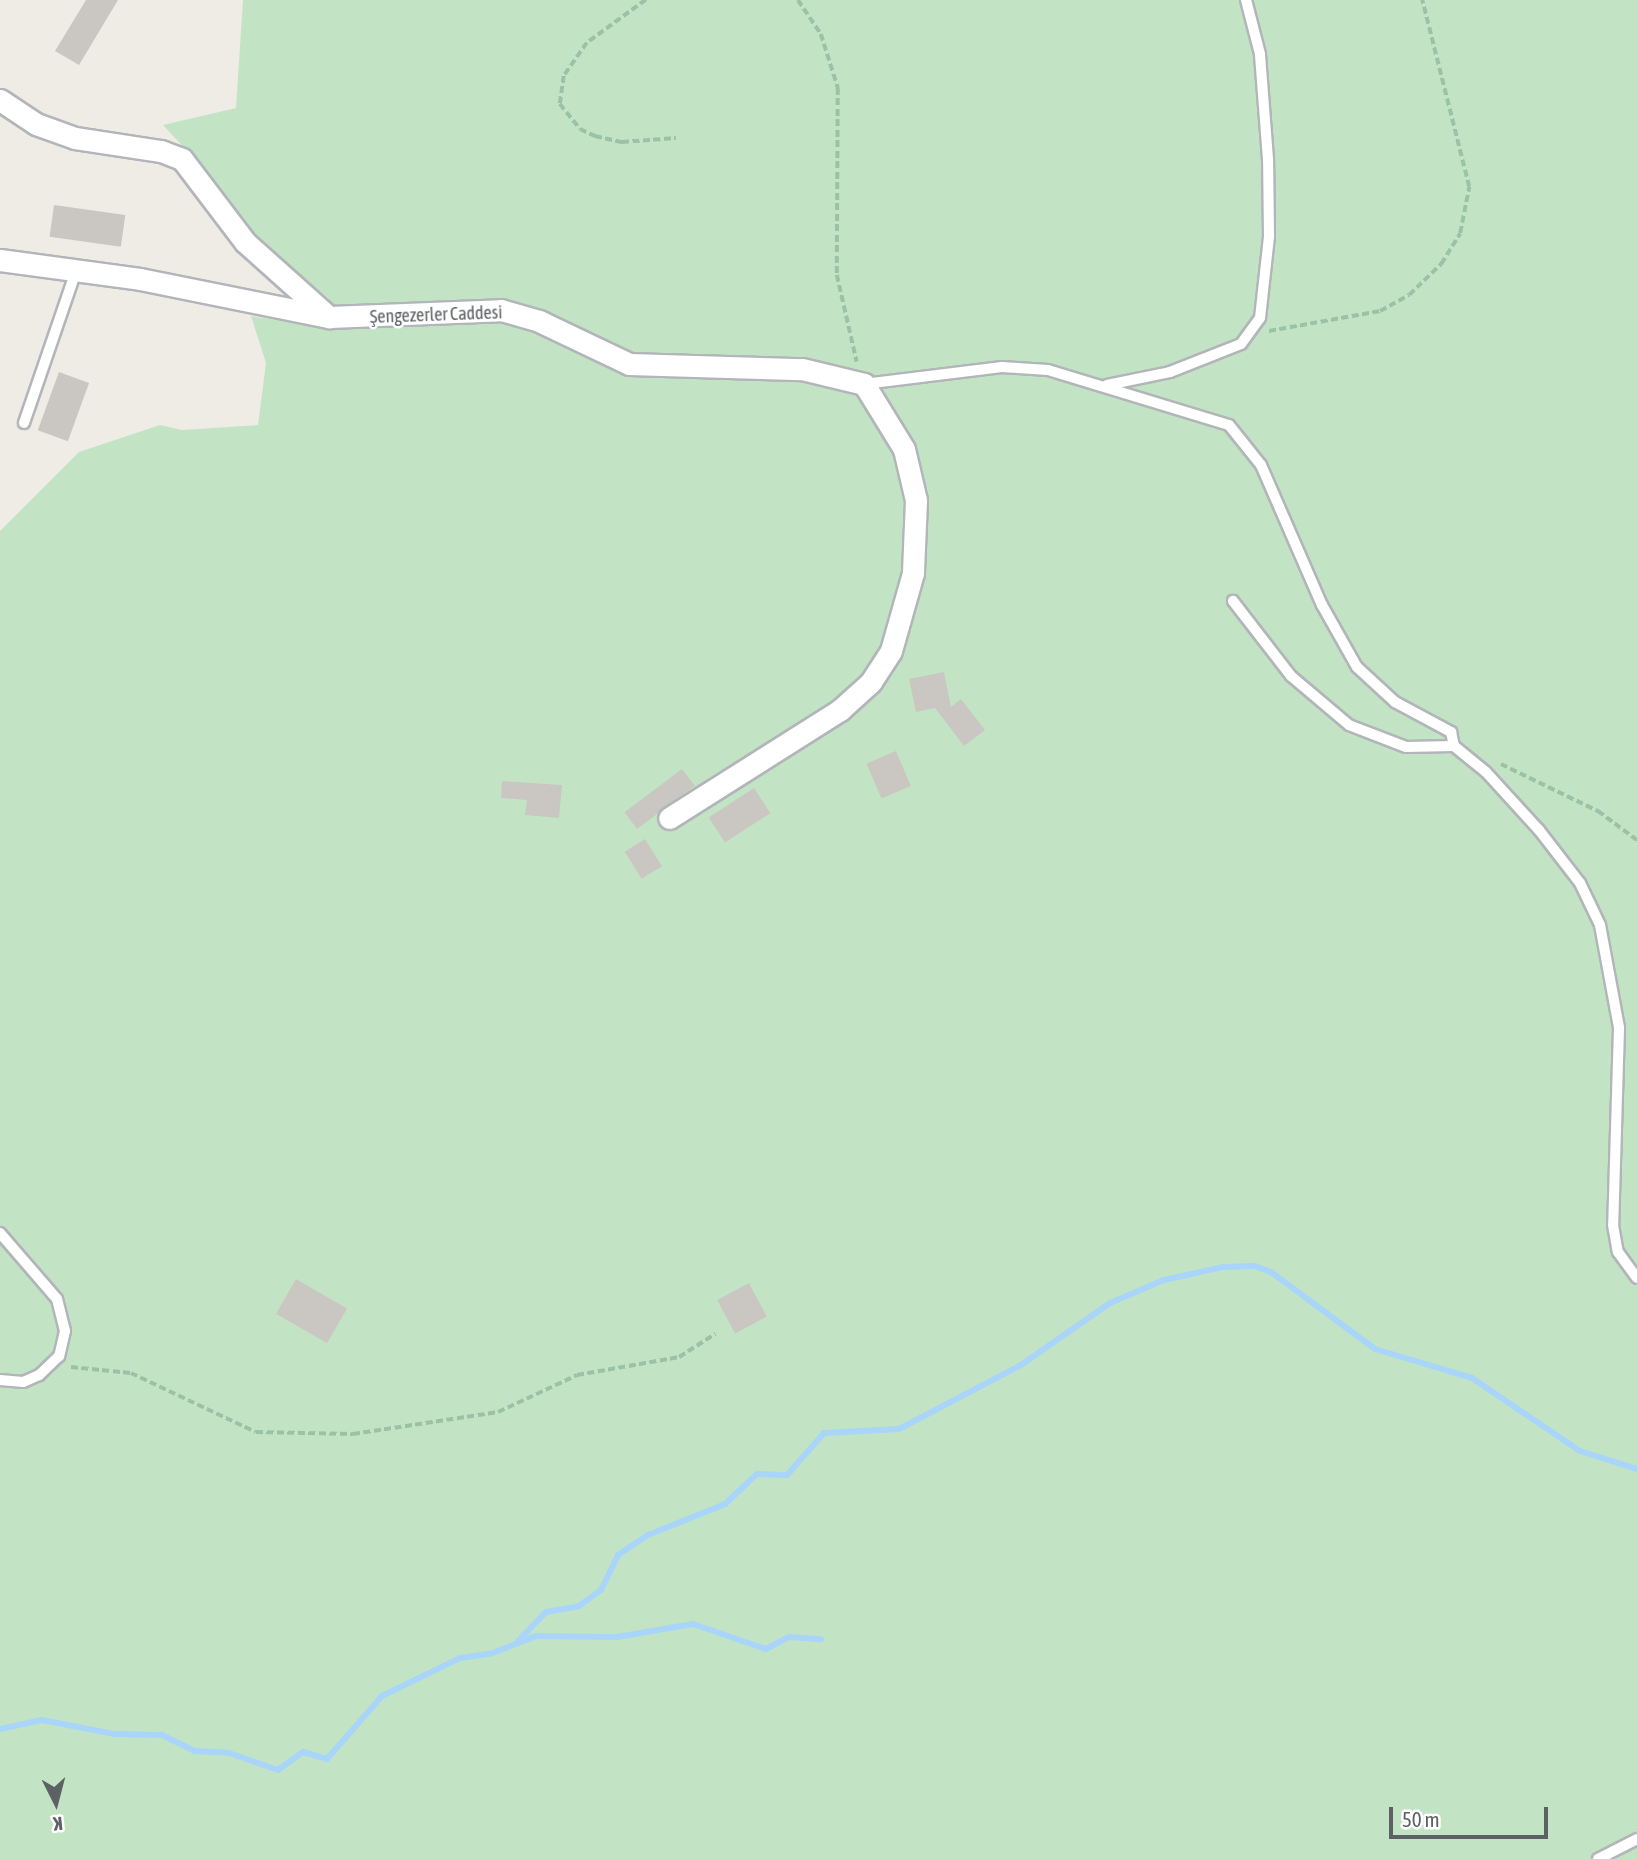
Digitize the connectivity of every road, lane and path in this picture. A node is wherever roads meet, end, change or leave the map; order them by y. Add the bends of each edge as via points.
1 (646, 0) edge
2 (797, 0) edge
3 (1247, 0) edge
4 (1422, 0) edge
5 (0, 100) edge
6 (676, 138) dead end
7 (0, 260) edge
8 (76, 271) junction
9 (328, 317) junction
10 (1253, 333) junction
11 (864, 384) junction
12 (1106, 385) junction
13 (24, 423) dead end
14 (1233, 601) dead end
15 (1454, 746) junction
16 (1498, 762) dead end
17 (669, 818) dead end
18 (1637, 840) edge
19 (0, 1233) edge
20 (1637, 1278) edge
21 (715, 1334) dead end
22 (59, 1356) junction
23 (0, 1380) edge
24 (1637, 1839) edge
25 (1598, 1859) edge

1 - 6 path via 587,43 565,76 560,104 579,129 595,136 622,142
2 - 11 path via 821,34 838,88 837,275
3 - 10 lane via 1260,54 1269,205 1264,299
4 - 10 path via 1469,187 1461,233 1441,264 1409,295 1380,311
5 - 9 street via 36,124 75,138 162,150 182,159 245,242
7 - 8 street, Şengezerler Caddesi
8 - 9 street, Şengezerler Caddesi
8 - 13 lane
9 - 11 street, Şengezerler Caddesi via 501,310 538,321 629,364 802,369
10 - 12 lane via 1241,344 1170,372
11 - 12 lane via 1002,367 1048,370
11 - 17 street via 904,449 916,500 913,573 891,651 871,682 840,710
12 - 15 lane via 1216,419 1242,439 1270,482 1322,605 1357,667 1388,698 1451,732
14 - 15 lane via 1291,676 1349,725 1406,747
15 - 20 lane via 1486,772 1539,830 1580,883 1600,925 1619,1028 1613,1224 1618,1252
16 - 18 path via 1598,811
19 - 22 lane via 65,1315
21 - 22 path via 679,1357 577,1375 498,1412 353,1434 256,1432 131,1373 77,1370
22 - 23 lane via 23,1382
24 - 25 lane

